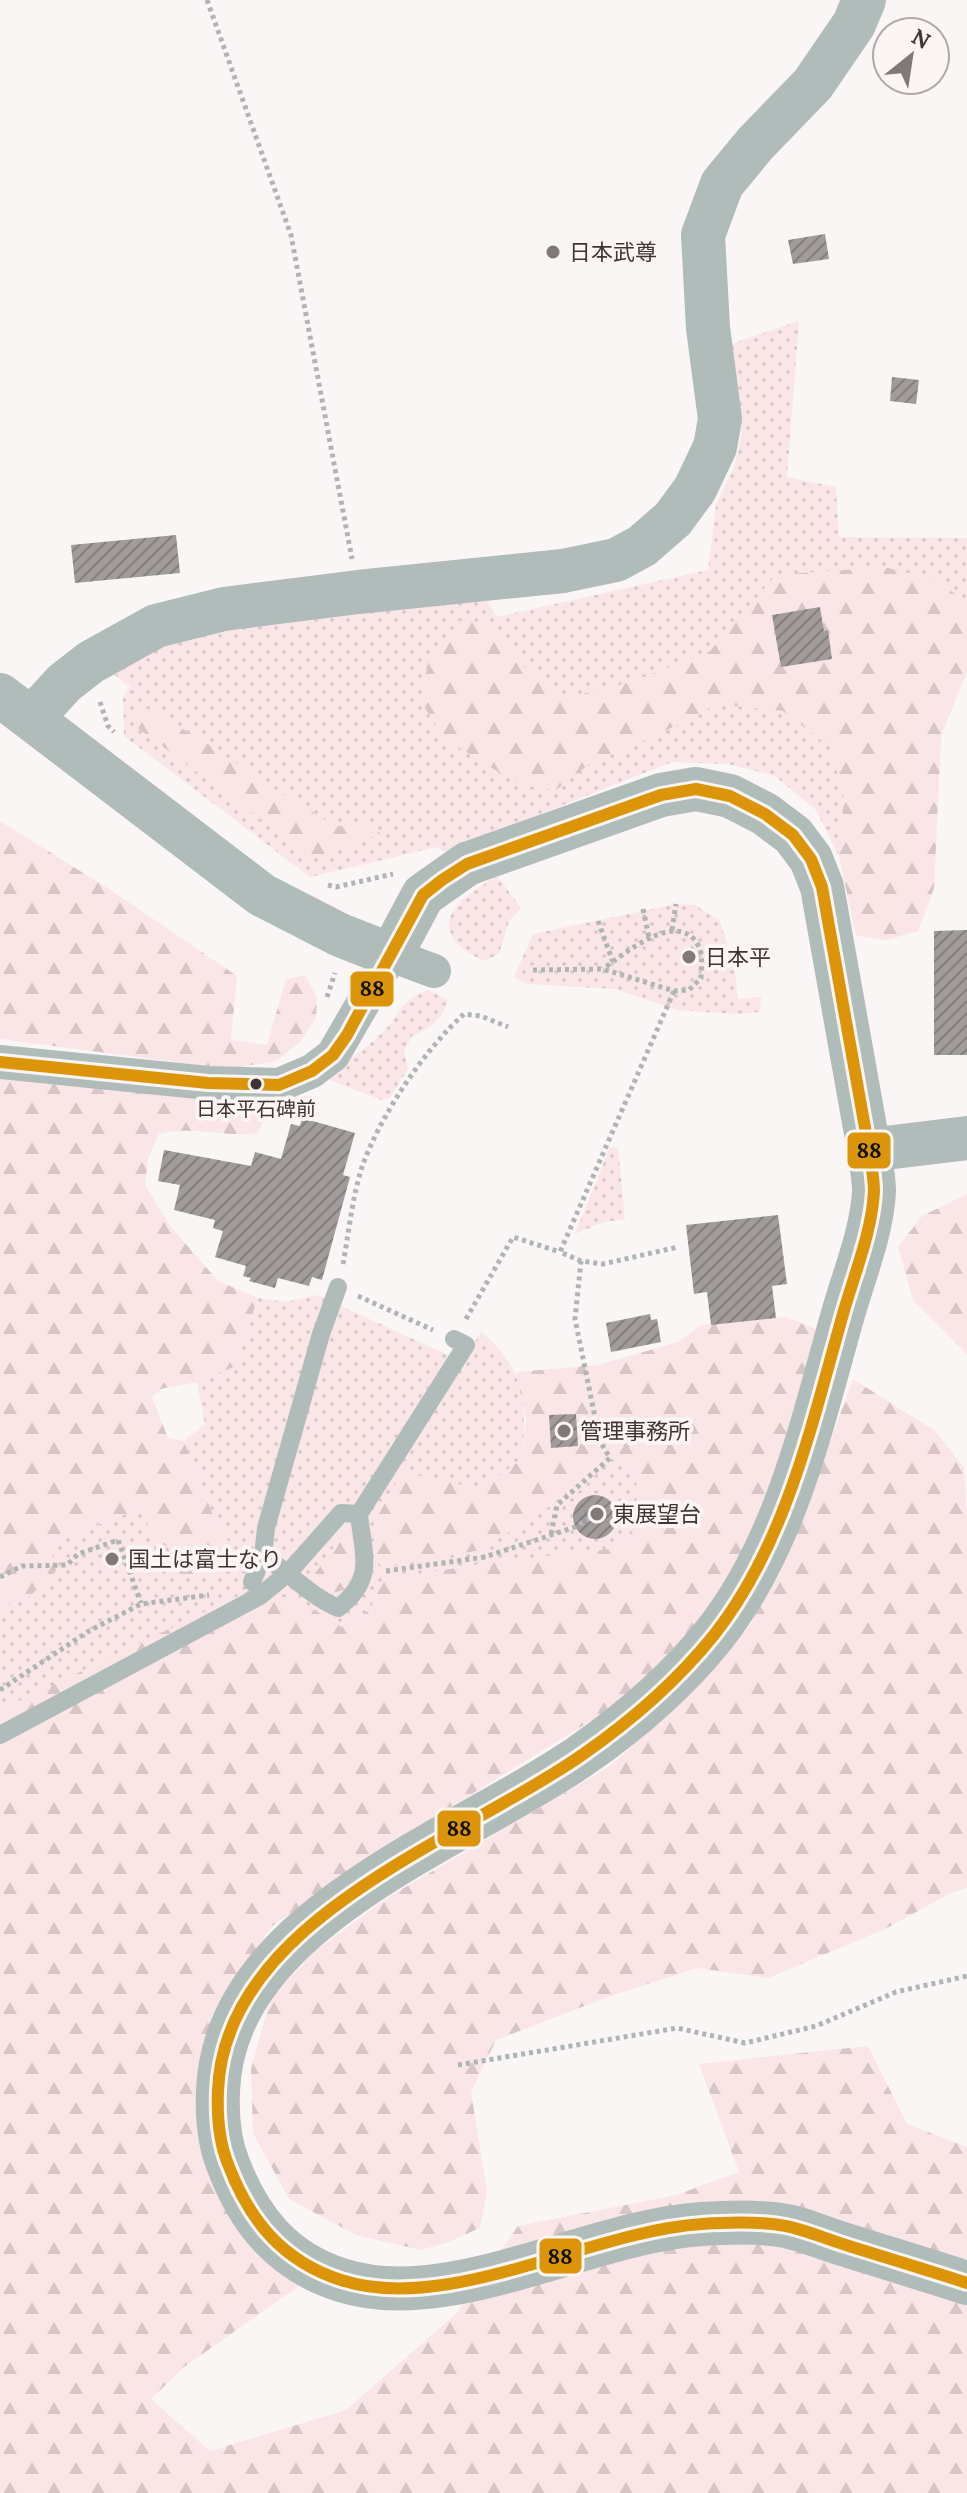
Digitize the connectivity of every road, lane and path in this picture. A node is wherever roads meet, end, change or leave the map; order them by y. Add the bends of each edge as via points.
1 (207, 0) edge
2 (864, 0) edge
3 (358, 592) junction
4 (98, 697) dead end
5 (16, 707) edge
6 (121, 740) dead end
7 (398, 873) dead end
8 (315, 882) dead end
9 (676, 904) dead end
10 (643, 909) dead end
11 (598, 921) dead end
12 (672, 930) junction
13 (649, 938) junction
14 (391, 955) junction
15 (613, 962) junction
16 (327, 963) dead end
17 (603, 969) junction
18 (533, 970) dead end
19 (434, 971) dead end
20 (674, 991) junction
21 (324, 1006) dead end
22 (508, 1027) dead end
23 (0, 1062) edge
24 (967, 1138) edge
25 (869, 1150) junction
26 (678, 1247) dead end
27 (560, 1252) junction
28 (581, 1261) junction
29 (338, 1287) junction
30 (454, 1339) junction
31 (359, 1514) junction
32 (597, 1514) dead end
33 (551, 1534) junction
34 (263, 1556) junction
35 (289, 1572) junction
36 (365, 1574) junction
37 (0, 1577) edge
38 (252, 1582) joint
39 (141, 1604) junction
40 (0, 1690) edge
41 (0, 1735) edge
42 (967, 1976) edge
43 (458, 2065) dead end
44 (967, 2283) edge

1 - 3 path via 291,235
2 - 3 street via 813,84 722,184 703,235 720,419 702,475 673,519 616,560 563,571
3 - 5 street via 224,609 156,626
4 - 6 path via 108,726
5 - 14 street via 262,895
7 - 8 path via 336,887
9 - 12 path
10 - 13 path
11 - 15 path
12 - 13 path
12 - 20 path via 690,934 701,949 701,978 689,990
13 - 15 path
14 - 19 street
14 - 23 street via 333,1055 279,1085
14 - 25 street via 423,895 467,864 661,795 696,789 730,796 793,835 811,859 822,887
15 - 17 path
16 - 21 path via 335,972
17 - 18 path
17 - 20 path
20 - 27 path
22 - 29 path via 464,1014 441,1034 378,1128 362,1169
24 - 25 street
25 - 44 street via 874,1190 868,1227 812,1423 783,1511 736,1605 713,1637 641,1711 515,1798 384,1872 322,1915 275,1960 257,1981 225,2041 219,2120 223,2152 251,2215 279,2247 342,2281 423,2288 477,2279 649,2231 748,2222 786,2226
26 - 28 path via 603,1264
27 - 28 path
27 - 30 path via 513,1237
28 - 33 path via 575,1319 596,1422 591,1426 610,1458 557,1505
29 - 30 path
29 - 34 lane via 266,1528
30 - 31 lane via 466,1345
31 - 35 lane via 341,1513
31 - 36 lane
32 - 33 path
33 - 36 path via 485,1557
34 - 35 lane
34 - 38 lane
35 - 36 lane via 319,1600 338,1608 355,1594
35 - 41 lane via 260,1596
37 - 39 path via 22,1566 67,1565 78,1554 118,1540
38 - 39 path via 230,1592
39 - 40 path via 89,1631
42 - 43 path via 896,1992 816,2026 745,2043 677,2028

